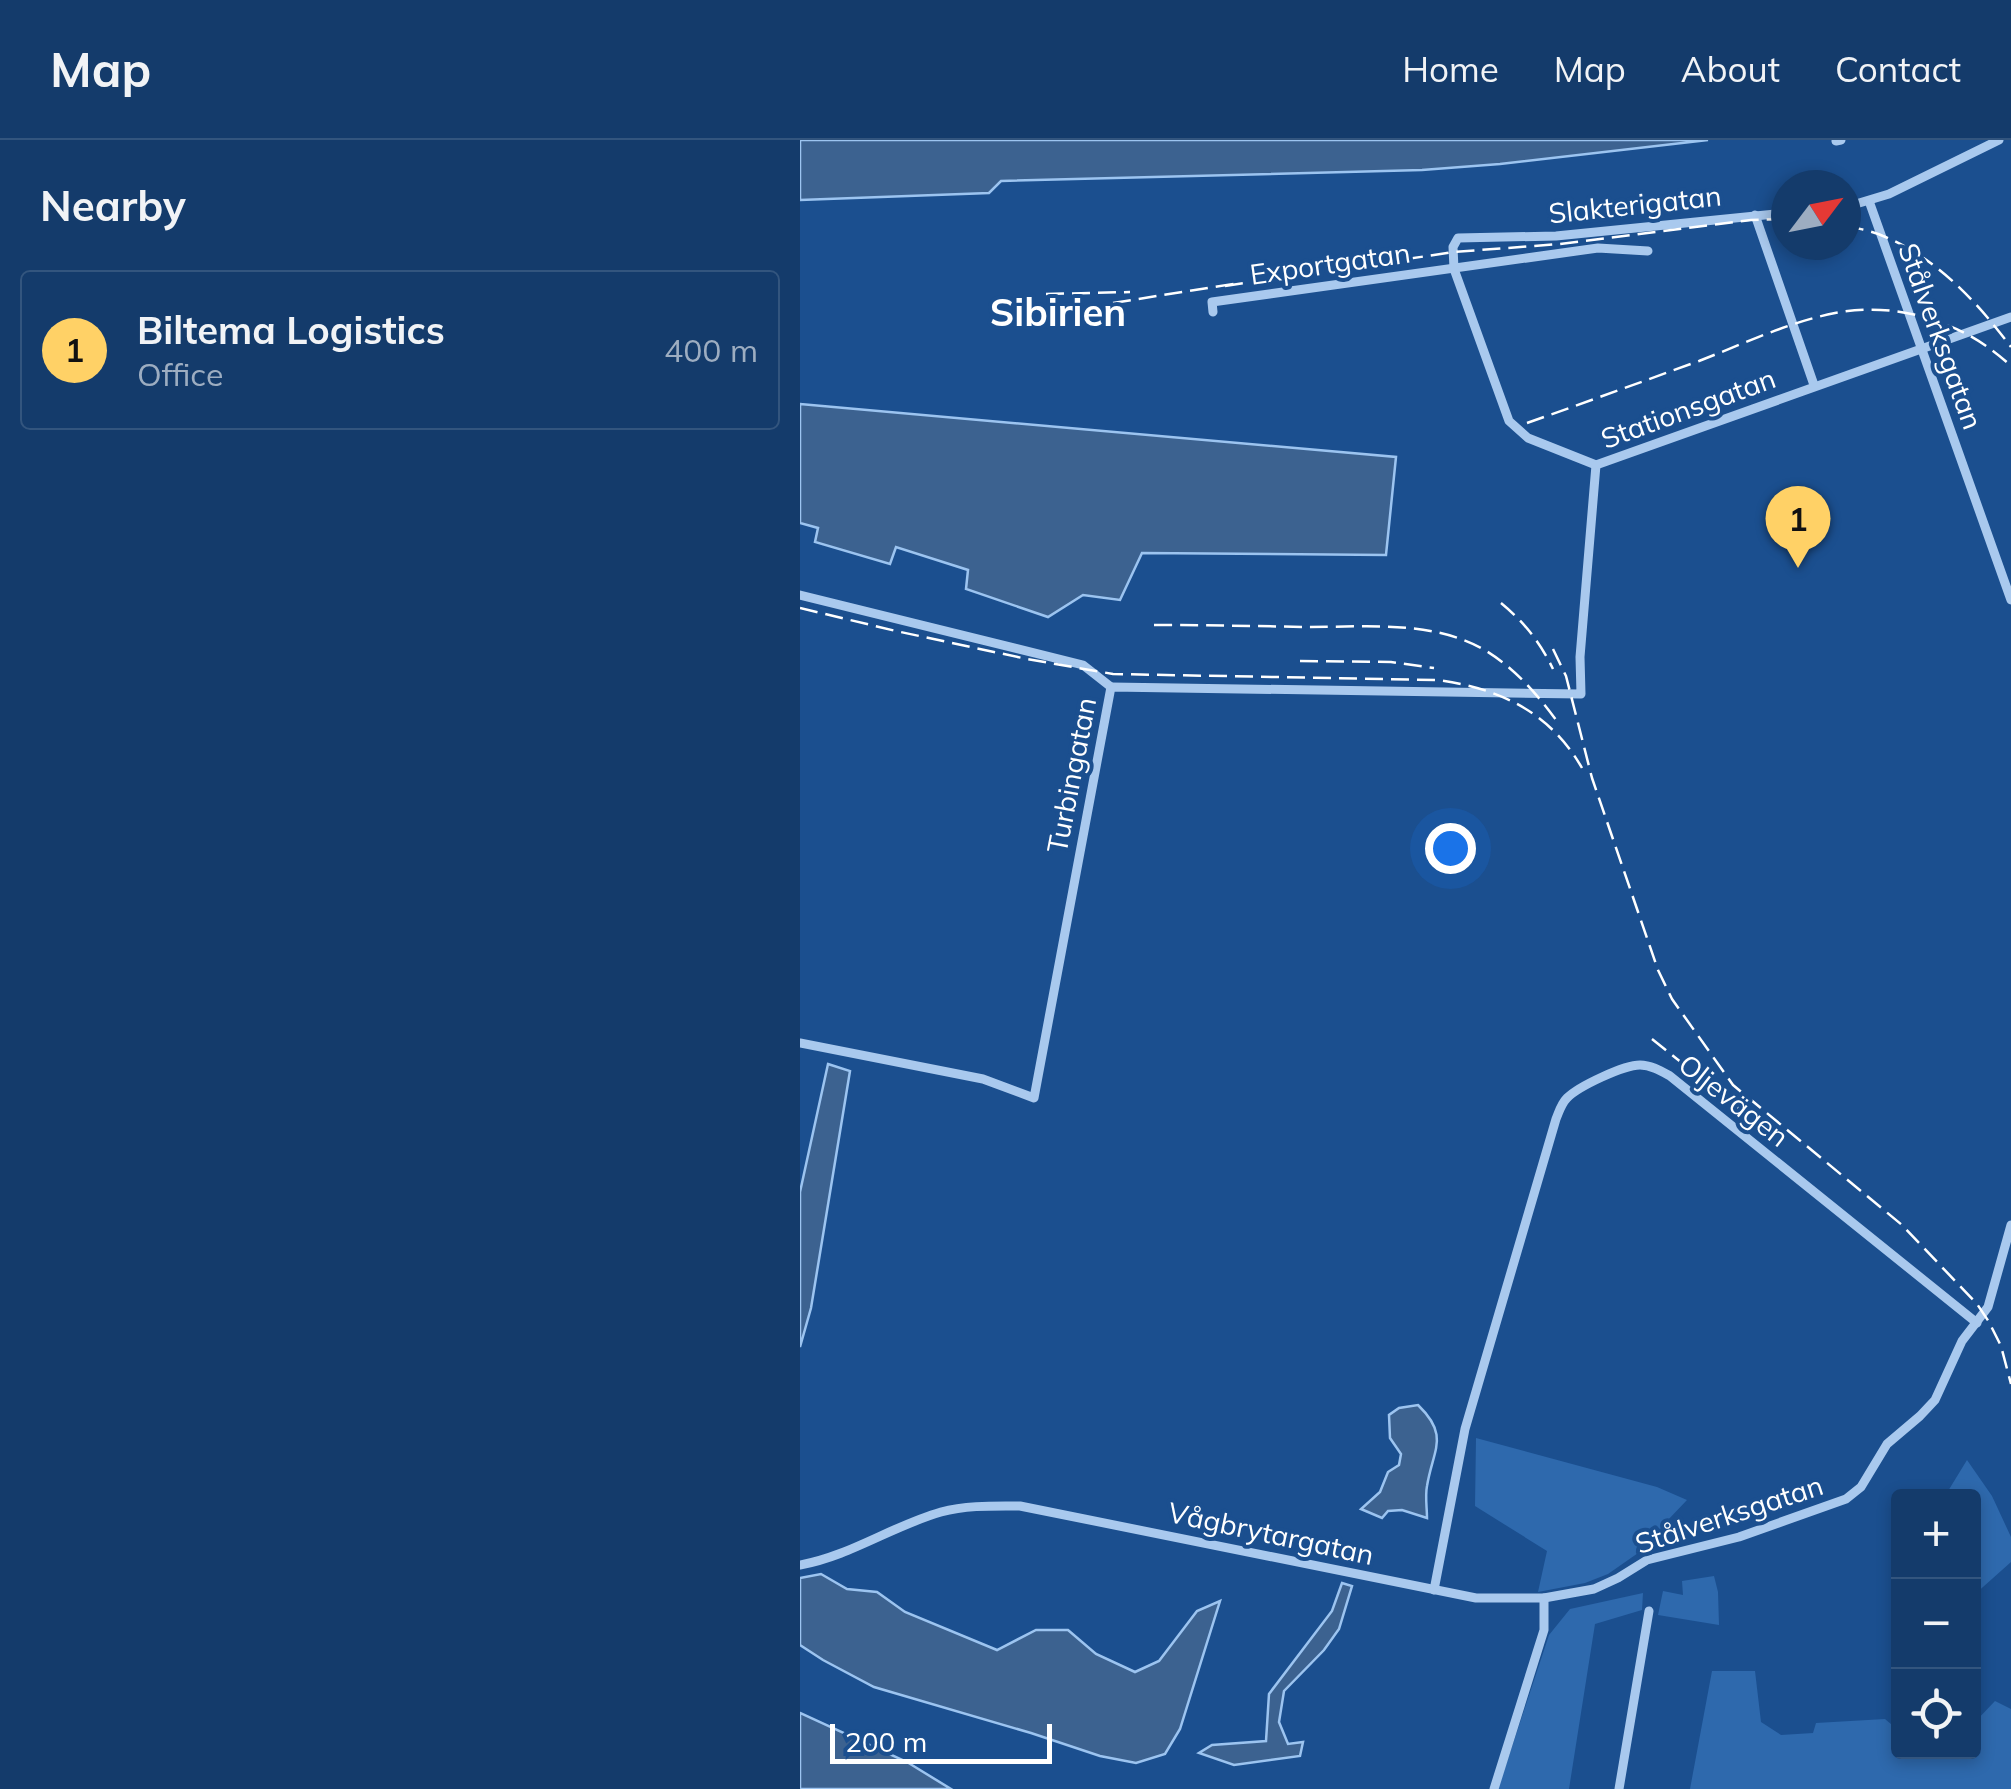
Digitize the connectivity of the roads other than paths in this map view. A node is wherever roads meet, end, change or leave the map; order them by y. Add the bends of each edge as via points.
1 (2000, 140) edge
2 (1868, 201) junction
3 (1861, 203) edge
4 (1771, 214) edge
5 (1755, 215) junction
6 (1648, 251) dead end
7 (1454, 269) junction
8 (1209, 305) dead end
9 (2011, 317) edge
10 (1921, 348) junction
11 (1814, 385) junction
12 (1596, 465) junction
13 (800, 595) edge
14 (2011, 600) edge
15 (1111, 687) junction
16 (1581, 694) joint
17 (800, 1043) edge
18 (2011, 1226) edge
19 (1977, 1322) junction
20 (800, 1565) edge
21 (1434, 1590) junction
22 (1544, 1598) junction
23 (1649, 1611) dead end
24 (1494, 1789) edge
25 (1618, 1789) edge

1 - 2 street
2 - 3 street
2 - 10 street, Stålverksgatan
4 - 5 street
5 - 7 street, Slakterigatan via 1556,236 1458,238
5 - 11 street, Slakterigatan
6 - 7 street, Exportgatan via 1598,248
7 - 8 street, Exportgatan
7 - 12 street via 1510,421 1528,438
9 - 10 street, Stationsgatan
10 - 11 street, Stationsgatan
10 - 14 street, Stålverksgatan
11 - 12 street, Stationsgatan
12 - 16 street, Stationsgatan
13 - 15 street via 1083,665
15 - 16 street, Turbingatan
15 - 17 street, Turbingatan via 1034,1098 983,1079
18 - 19 street, Stålverksgatan via 1991,1298
19 - 21 street, Oljevägen via 1670,1076 1628,1066 1573,1093 1562,1104 1549,1142 1465,1428
19 - 22 street, Stålverksgatan via 1935,1400 1882,1449 1856,1493 1739,1537 1647,1560 1594,1589
20 - 21 street, Vågbrytargatan via 944,1512 1020,1506
21 - 22 street, Vågbrytargatan
22 - 24 street via 1544,1630
23 - 25 street

